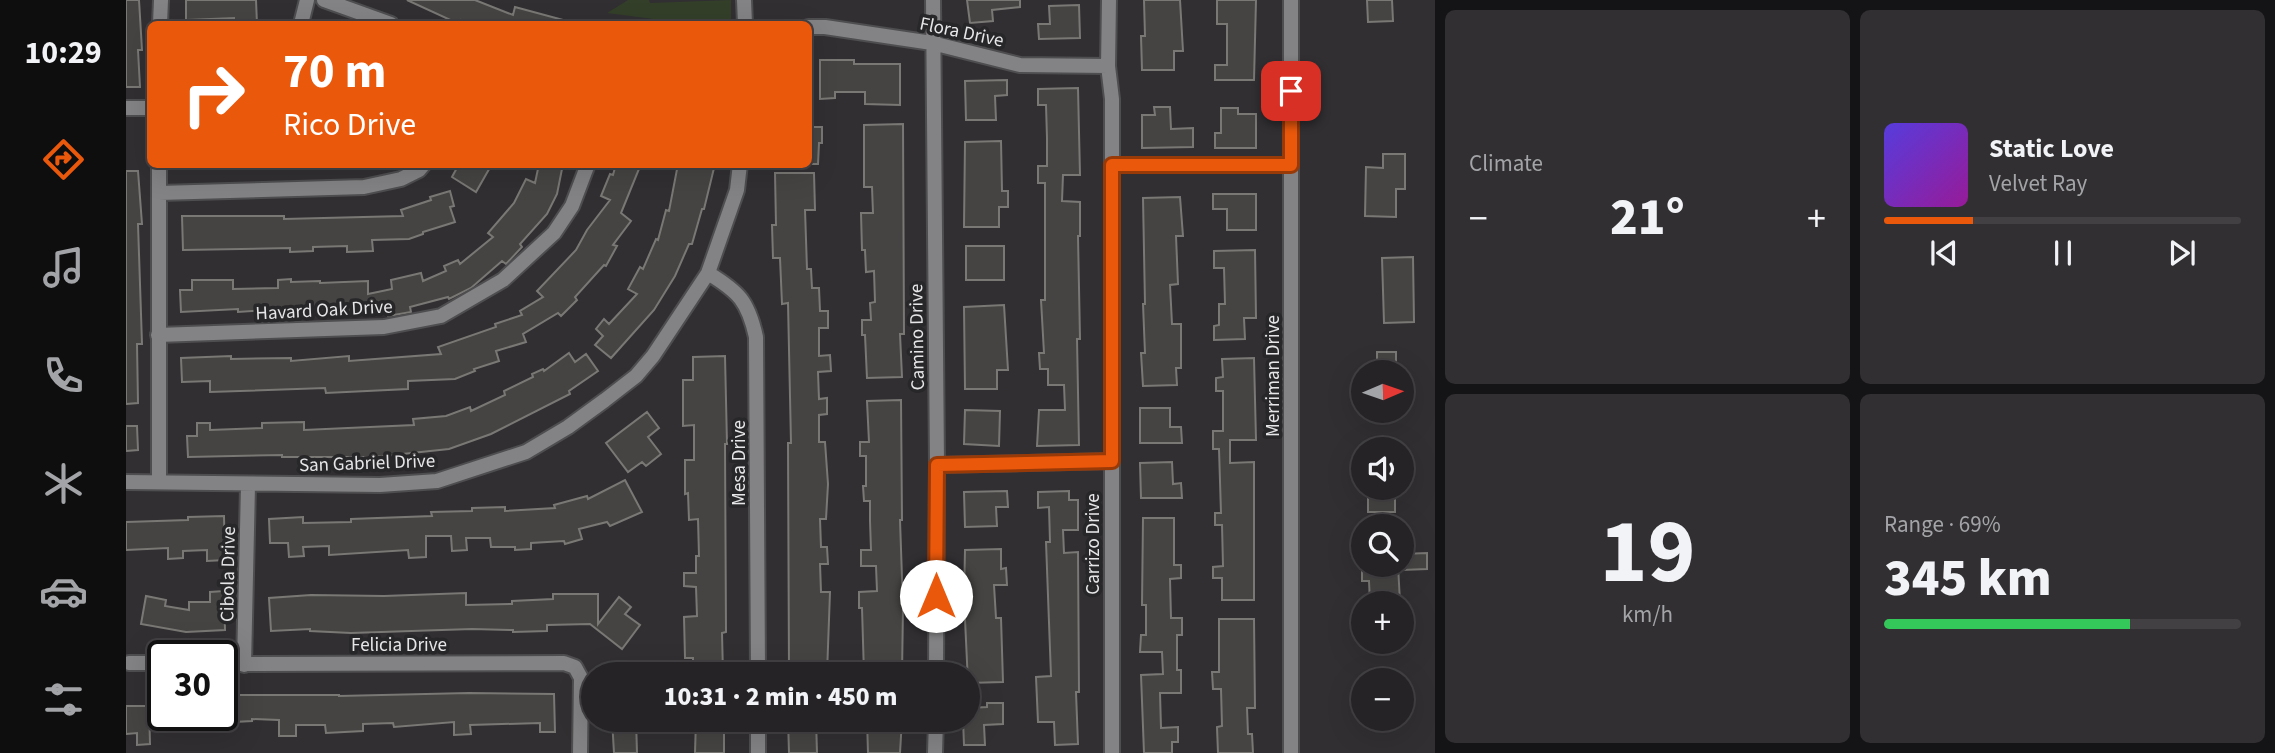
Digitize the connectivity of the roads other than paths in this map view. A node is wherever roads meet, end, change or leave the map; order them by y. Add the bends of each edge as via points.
1 (161, 0) edge
2 (307, 0) edge
3 (324, 0) edge
4 (744, 0) edge
5 (933, 0) edge
6 (1109, 0) edge
7 (1291, 0) edge
8 (160, 21) edge
9 (302, 21) edge
10 (383, 21) edge
11 (745, 21) edge
12 (812, 27) edge
13 (932, 43) junction
14 (1108, 66) junction
15 (147, 107) edge
16 (126, 108) edge
17 (1112, 165) junction
18 (1291, 165) junction
19 (159, 168) edge
20 (421, 168) edge
21 (586, 168) edge
22 (740, 168) edge
23 (159, 193) junction
24 (708, 273) junction
25 (158, 335) junction
26 (1112, 461) junction
27 (937, 465) junction
28 (126, 482) edge
29 (159, 482) junction
30 (247, 485) junction
31 (758, 662) edge
32 (936, 662) edge
33 (129, 663) dead end
34 (147, 663) edge
35 (238, 665) edge
36 (244, 665) junction
37 (758, 732) edge
38 (936, 732) edge
39 (580, 753) edge
40 (758, 753) edge
41 (935, 753) edge
42 (1112, 753) edge
43 (1291, 753) edge

1 - 8 street
2 - 9 street
3 - 10 street
4 - 11 street
5 - 13 street, Camino Drive
6 - 14 street, Carrizo Drive
7 - 18 street, Merriman Drive
12 - 13 street, Flora Drive
13 - 14 street, Flora Drive via 1020,65
13 - 27 street, Camino Drive
14 - 17 street, Carrizo Drive
15 - 16 street
17 - 18 street
17 - 26 street, Carrizo Drive
18 - 43 street, Merriman Drive
19 - 23 street
20 - 23 street via 401,179 364,187
21 - 25 street, Havard Oak Drive via 572,206 546,242 503,281 441,316 384,327
22 - 24 street, San Gabriel Drive via 737,190
23 - 25 street
24 - 30 street, San Gabriel Drive via 636,376 526,452 436,481
24 - 31 street, Mesa Drive via 742,298 756,337
25 - 29 street
26 - 27 street
26 - 42 street, Carrizo Drive
27 - 32 street, Camino Drive
28 - 29 street, San Gabriel Drive
29 - 30 street, San Gabriel Drive
30 - 36 street, Cibola Drive
33 - 34 street
35 - 36 street, Felicia Drive
36 - 39 street, Felicia Drive via 564,663 575,667 581,678
37 - 40 street
38 - 41 street

